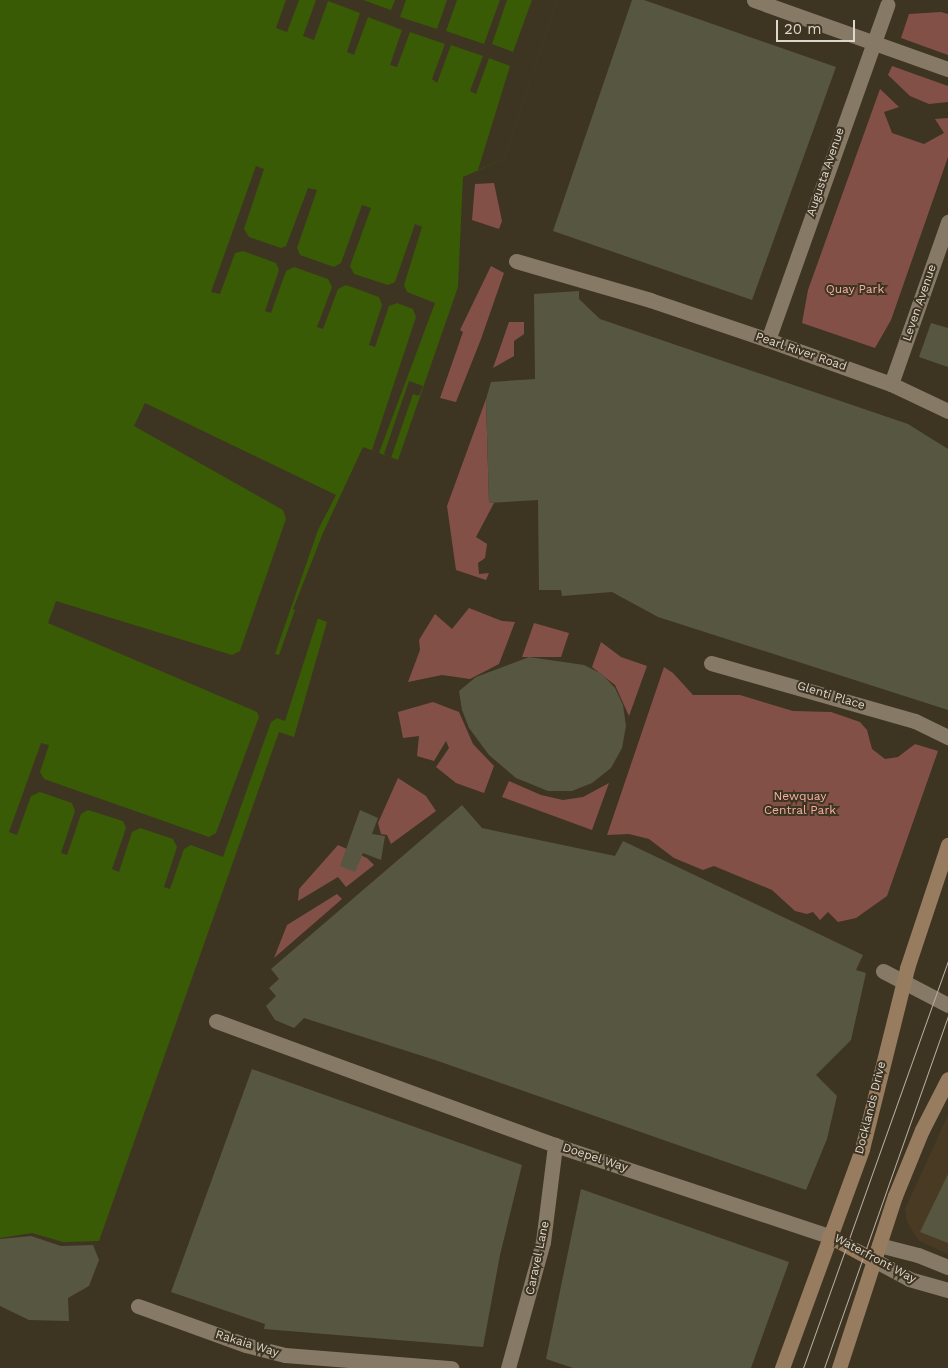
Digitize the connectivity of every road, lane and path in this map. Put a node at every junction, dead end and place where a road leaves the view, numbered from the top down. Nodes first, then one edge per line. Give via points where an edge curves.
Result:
1 (758, 1) edge
2 (887, 5) dead end
3 (872, 42) junction
4 (948, 69) edge
5 (948, 222) edge
6 (516, 261) dead end
7 (768, 340) junction
8 (891, 384) junction
9 (948, 411) edge
10 (711, 663) dead end
11 (948, 737) edge
12 (948, 845) edge
13 (883, 971) dead end
14 (903, 981) junction
15 (948, 1005) edge
16 (216, 1021) dead end
17 (948, 1079) edge
18 (555, 1145) junction
19 (829, 1236) junction
20 (877, 1253) junction
21 (948, 1267) edge
22 (948, 1290) edge
23 (138, 1306) dead end
24 (451, 1368) edge
25 (508, 1368) edge
26 (782, 1368) edge
27 (839, 1368) edge

1 - 3 street
2 - 3 street, Augusta Avenue
3 - 4 street
3 - 7 street, Augusta Avenue
5 - 8 street, Leven Avenue
6 - 7 street, Pearl River Road via 650,300
7 - 8 street, Pearl River Road
8 - 9 street, Pearl River Road
10 - 11 street, Glenti Place via 915,721
12 - 14 street, Docklands Drive
13 - 14 street
14 - 15 street
14 - 19 street, Docklands Drive via 862,1149
16 - 18 street, Doepel Way
17 - 20 street via 909,1159
18 - 19 street, Doepel Way
18 - 25 street, Caravel Lane via 543,1242
19 - 20 street, Waterfront Way
19 - 26 street, Docklands Drive
20 - 21 street, Waterfront Way via 918,1255
20 - 22 street, Waterfront Way via 909,1279
20 - 27 street
23 - 24 street, Rakaia Way via 246,1345 285,1355

